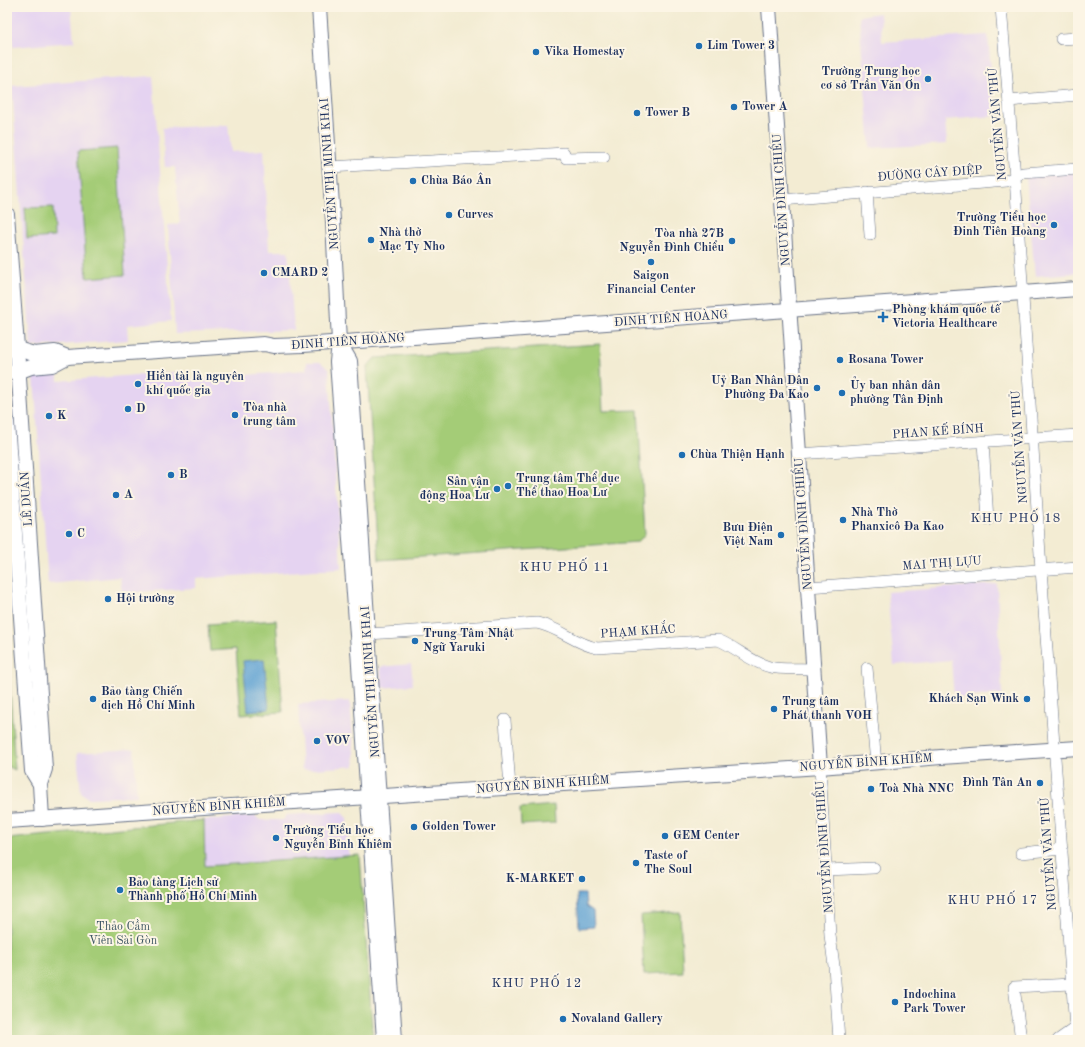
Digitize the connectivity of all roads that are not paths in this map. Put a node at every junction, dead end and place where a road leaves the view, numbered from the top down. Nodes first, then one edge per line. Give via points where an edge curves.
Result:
1 (319, 7) edge
2 (770, 7) edge
3 (1001, 7) edge
4 (1078, 38) edge
5 (1061, 39) dead end
6 (1078, 95) edge
7 (1009, 101) junction
8 (604, 157) dead end
9 (330, 167) junction
10 (1078, 169) edge
11 (1015, 177) junction
12 (867, 192) junction
13 (782, 200) junction
14 (7, 214) edge
15 (870, 235) dead end
16 (1078, 289) edge
17 (1022, 294) junction
18 (790, 310) junction
19 (339, 339) junction
20 (12, 350) edge
21 (67, 357) junction
22 (13, 372) edge
23 (7, 422) edge
24 (1078, 435) edge
25 (1033, 438) junction
26 (983, 442) junction
27 (799, 454) junction
28 (988, 520) dead end
29 (1078, 567) edge
30 (1041, 569) junction
31 (25, 584) junction
32 (808, 587) junction
33 (362, 635) junction
34 (867, 668) dead end
35 (813, 669) junction
36 (505, 720) dead end
37 (1078, 748) edge
38 (1055, 749) junction
39 (876, 763) junction
40 (820, 767) junction
41 (510, 787) junction
42 (372, 796) junction
43 (42, 818) junction
44 (7, 821) edge
45 (1062, 849) junction
46 (1021, 853) dead end
47 (874, 868) dead end
48 (826, 870) junction
49 (1071, 984) junction
50 (388, 1024) junction
51 (1077, 1027) edge
52 (384, 1040) edge
53 (395, 1040) edge
54 (839, 1040) edge
55 (1021, 1040) edge
56 (1058, 1040) edge

1 - 9 main road, NGUYỄN THỊ MINH KHAI
2 - 13 main road, NGUYỄN ĐÌNH CHIỂU
3 - 7 street, NGUYỄN VĂN THỦ
4 - 5 street
6 - 7 street
7 - 11 street, NGUYỄN VĂN THỦ
8 - 9 street via 566,158 564,153
9 - 19 main road, NGUYỄN THỊ MINH KHAI
10 - 11 street, ĐƯỜNG CÂY ĐIỆP via 1023,173
11 - 12 street, ĐƯỜNG CÂY ĐIỆP via 1006,181
11 - 17 street, NGUYỄN VĂN THỦ
12 - 13 street, ĐƯỜNG CÂY ĐIỆP
12 - 15 street
13 - 18 main road, NGUYỄN ĐÌNH CHIỂU
14 - 20 main road, LÊ DUẨN
16 - 17 main road, ĐINH TIÊN HOÀNG
17 - 18 main road, ĐINH TIÊN HOÀNG
17 - 25 street, NGUYỄN VĂN THỦ
18 - 19 main road, ĐINH TIÊN HOÀNG
18 - 27 main road, NGUYỄN ĐÌNH CHIỂU
19 - 21 main road, ĐINH TIÊN HOÀNG via 273,340 264,344
19 - 33 main road, NGUYỄN THỊ MINH KHAI via 350,361 352,488
20 - 21 main road, ĐINH TIÊN HOÀNG via 34,354 55,352
20 - 22 main road, LÊ DUẨN
21 - 22 main road, ĐINH TIÊN HOÀNG via 52,365
22 - 31 main road, LÊ DUẨN
23 - 31 main road, LÊ DUẨN
24 - 25 street, PHAN KẾ BÍNH
25 - 26 street, PHAN KẾ BÍNH
25 - 30 street, NGUYỄN VĂN THỦ
26 - 27 street, PHAN KẾ BÍNH
26 - 28 street
27 - 32 main road, NGUYỄN ĐÌNH CHIỂU
29 - 30 street, MAI THỊ LỰU
30 - 32 street, MAI THỊ LỰU
30 - 38 street, NGUYỄN VĂN THỦ
31 - 43 main road, LÊ DUẨN via 32,771 40,784
32 - 35 main road, NGUYỄN ĐÌNH CHIỂU
33 - 35 street, PHẠM KHẮC via 537,623 551,627 582,644 597,648 718,640 770,667
33 - 42 main road, NGUYỄN THỊ MINH KHAI
34 - 39 street
35 - 40 main road, NGUYỄN ĐÌNH CHIỂU
36 - 41 street
37 - 38 main road, NGUYỄN BỈNH KHIÊM
38 - 39 main road, NGUYỄN BỈNH KHIÊM
38 - 45 street, NGUYỄN VĂN THỦ
39 - 40 main road, NGUYỄN BỈNH KHIÊM
40 - 41 main road, NGUYỄN BỈNH KHIÊM
40 - 48 street, NGUYỄN ĐÌNH CHIỂU
41 - 42 main road, NGUYỄN BỈNH KHIÊM
42 - 43 main road, NGUYỄN BỈNH KHIÊM
42 - 50 main road, NGUYỄN THỊ MINH KHAI
43 - 44 main road, NGUYỄN BỈNH KHIÊM
45 - 46 street
45 - 49 street, NGUYỄN VĂN THỦ
47 - 48 street
48 - 54 street, NGUYỄN ĐÌNH CHIỂU
49 - 51 street, NGUYỄN VĂN THỦ
49 - 55 street via 1014,987
50 - 52 main road, NGUYỄN THỊ MINH KHAI
50 - 53 main road, NGUYỄN THỊ MINH KHAI
51 - 56 street

